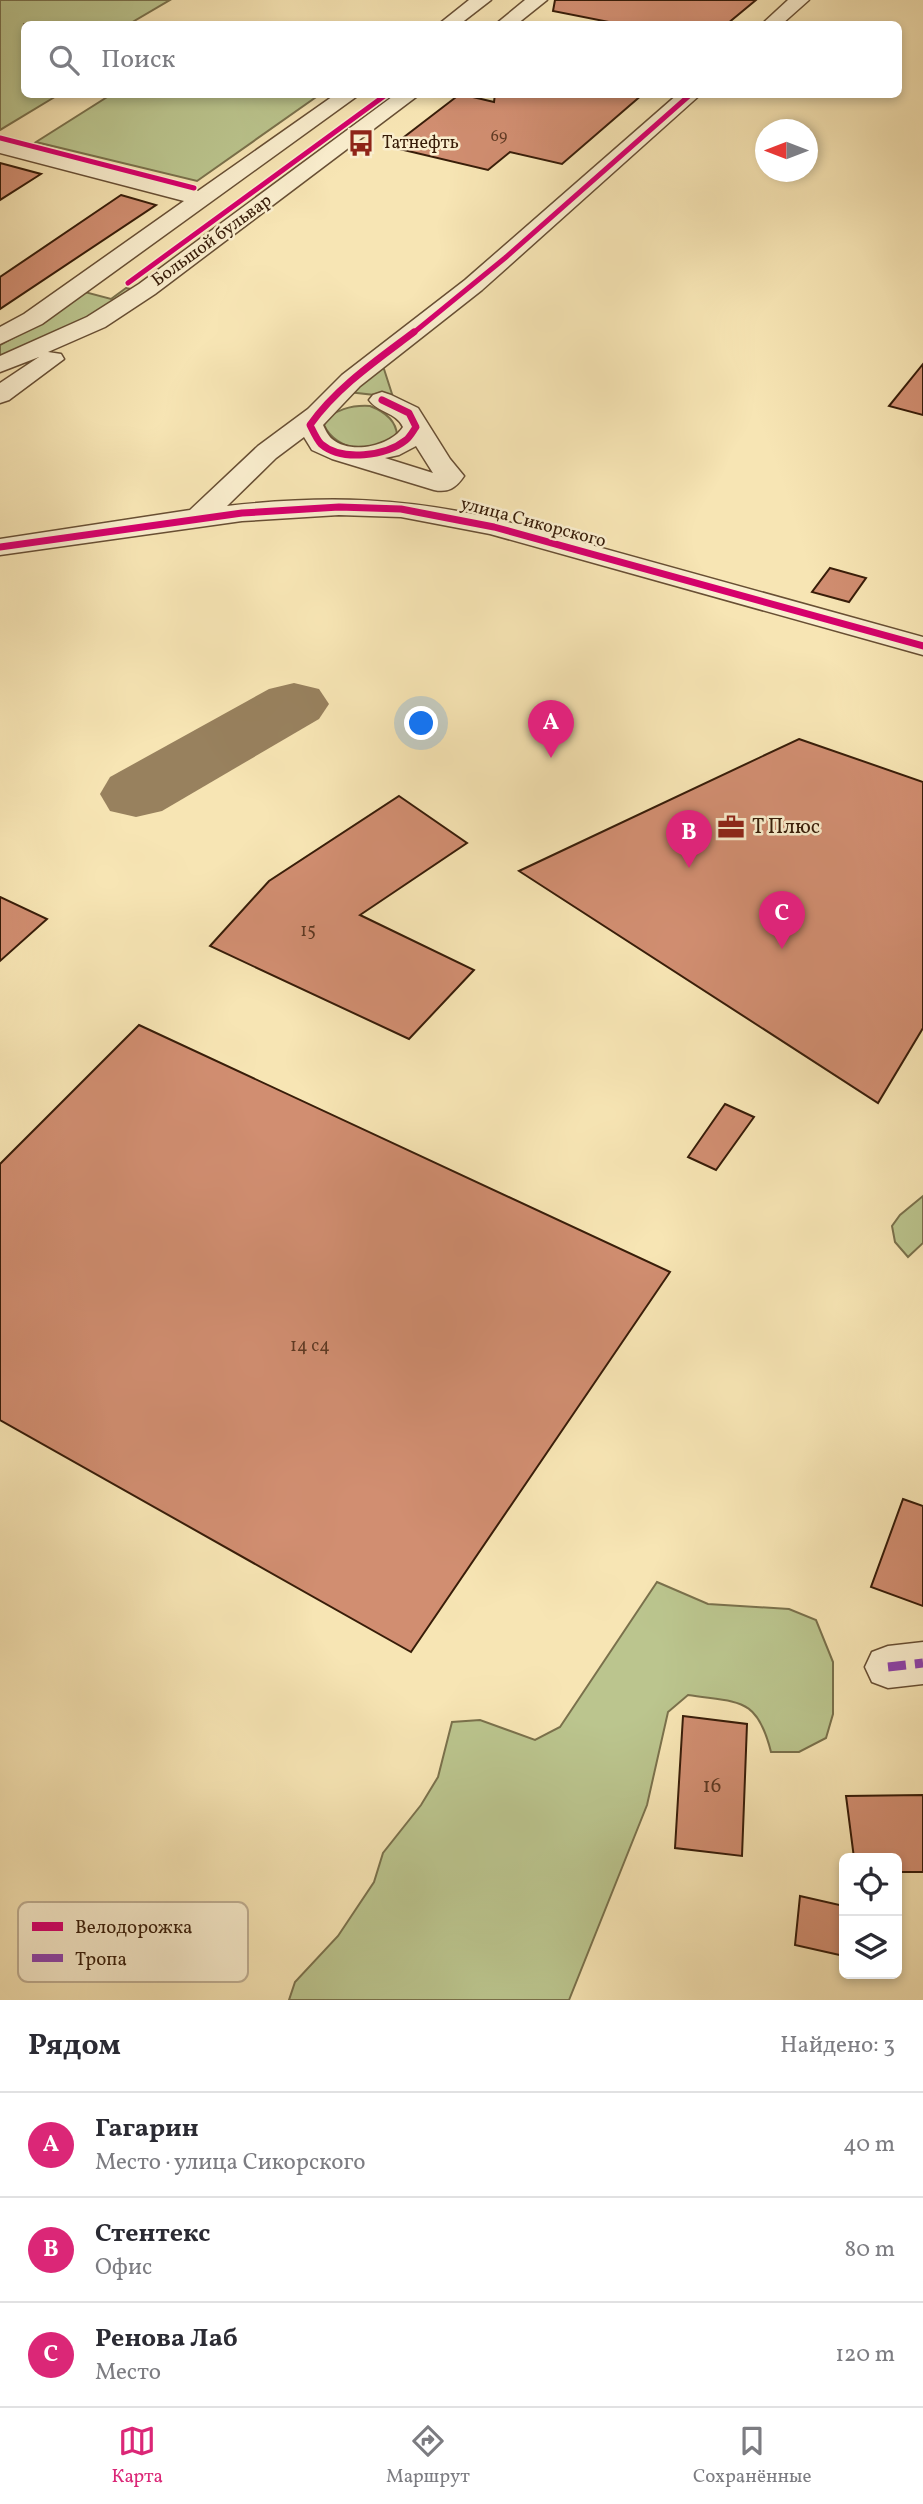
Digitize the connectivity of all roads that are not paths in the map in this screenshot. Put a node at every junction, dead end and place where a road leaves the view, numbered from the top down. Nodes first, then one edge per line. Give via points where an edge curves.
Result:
1 (481, 0) edge
2 (537, 0) edge
3 (799, 0) edge
4 (452, 21) edge
5 (509, 21) edge
6 (774, 21) edge
7 (344, 98) edge
8 (405, 98) edge
9 (686, 98) edge
10 (1, 147) edge
11 (202, 198) junction
12 (96, 322) junction
13 (0, 337) edge
14 (0, 365) edge
15 (0, 395) edge
16 (382, 400) dead end
17 (316, 415) junction
18 (416, 424) junction
19 (342, 452) junction
20 (250, 471) junction
21 (198, 518) junction
22 (0, 547) edge
23 (923, 646) edge

1 - 4 street
2 - 5 street
3 - 6 street
7 - 11 street, Большой бульвар
8 - 12 street, Большой бульвар
9 - 17 street
10 - 11 street
11 - 13 street, Большой бульвар
12 - 14 street, Большой бульвар
12 - 15 street via 64,351
16 - 18 street via 413,415
17 - 19 street via 310,425 312,435 321,445
17 - 20 street
18 - 19 street via 414,435 387,451
18 - 19 street via 451,476 443,484 368,464
19 - 20 street via 290,451
20 - 21 street
21 - 22 street, улица Сикорского
21 - 23 street, улица Сикорского via 324,507 439,515

